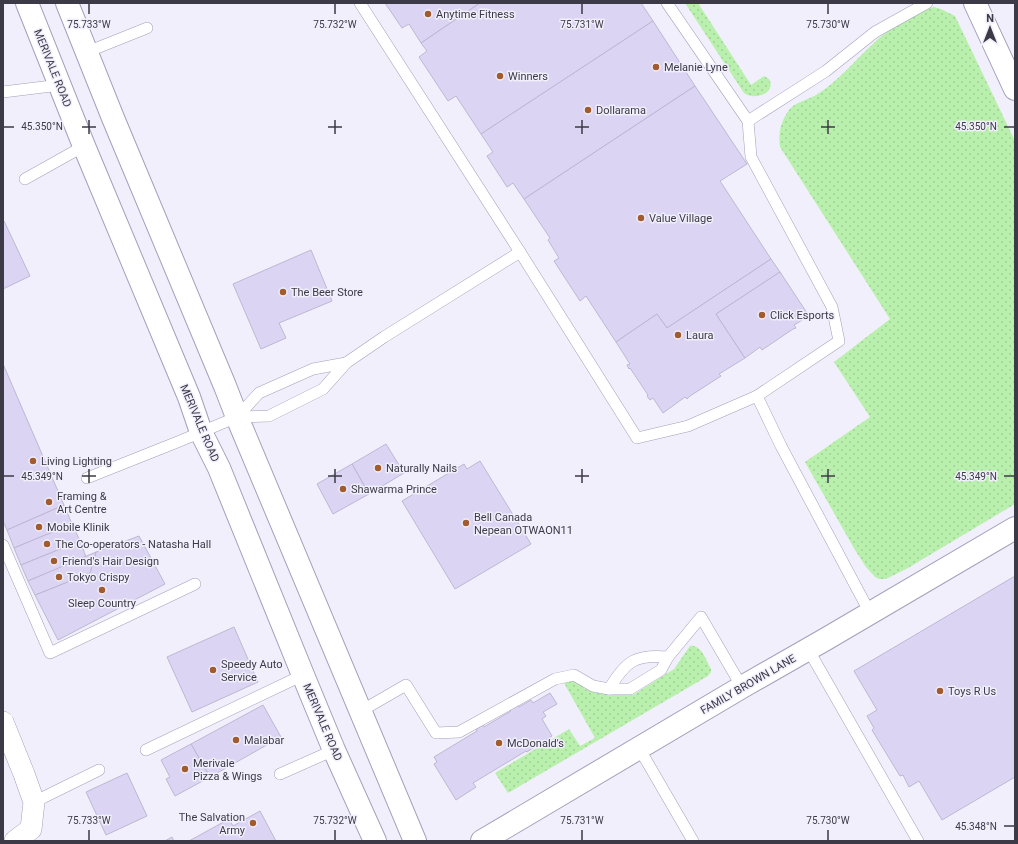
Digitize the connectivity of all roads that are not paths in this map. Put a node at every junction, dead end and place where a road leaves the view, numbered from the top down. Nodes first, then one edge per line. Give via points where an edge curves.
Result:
1 (27, 3) edge
2 (67, 3) edge
3 (360, 3) edge
4 (667, 3) edge
5 (927, 3) edge
6 (975, 3) edge
7 (147, 28) dead end
8 (88, 52) junction
9 (60, 85) junction
10 (1015, 89) edge
11 (3, 92) edge
12 (748, 120) junction
13 (84, 146) junction
14 (25, 179) dead end
15 (520, 252) junction
16 (346, 363) junction
17 (757, 396) junction
18 (237, 417) junction
19 (201, 432) junction
20 (86, 478) dead end
21 (1015, 528) edge
22 (3, 545) edge
23 (195, 584) dead end
24 (870, 613) junction
25 (808, 649) junction
26 (668, 656) junction
27 (303, 675) junction
28 (742, 687) junction
29 (609, 689) junction
30 (361, 711) junction
31 (3, 722) edge
32 (640, 748) junction
33 (146, 750) dead end
34 (334, 750) junction
35 (99, 770) dead end
36 (280, 774) dead end
37 (34, 802) junction
38 (23, 835) edge
39 (375, 841) edge
40 (415, 841) edge
41 (482, 841) edge
42 (693, 841) edge
43 (918, 841) edge

1 - 9 main road, MERIVALE ROAD
2 - 8 main road
3 - 15 lane
4 - 12 lane
5 - 12 lane via 875,32 826,70
6 - 10 main road
7 - 8 lane
8 - 18 main road
9 - 11 lane
9 - 13 main road, MERIVALE ROAD
12 - 17 lane via 751,157 832,307 839,341
13 - 14 lane
13 - 19 main road, MERIVALE ROAD via 189,397
15 - 16 lane
15 - 17 lane via 636,438 688,426
16 - 18 lane via 313,369 259,392
16 - 18 lane via 323,389 269,416
17 - 24 lane
18 - 19 lane
18 - 30 main road
19 - 20 lane
19 - 27 main road, MERIVALE ROAD via 219,468
21 - 24 main road, FAMILY BROWN LANE
22 - 23 lane via 50,653
24 - 25 main road, FAMILY BROWN LANE
25 - 28 main road, FAMILY BROWN LANE
25 - 43 lane
26 - 28 lane via 701,617
26 - 29 lane via 661,670 630,689
26 - 29 lane via 650,655 633,660 617,676
27 - 33 lane
27 - 34 main road, MERIVALE ROAD
28 - 32 main road, FAMILY BROWN LANE
29 - 30 lane via 593,686 574,675 555,679 459,732 436,733 406,685
30 - 40 main road
31 - 37 street
32 - 41 main road, FAMILY BROWN LANE
32 - 42 lane
34 - 36 lane
34 - 39 main road, MERIVALE ROAD
35 - 37 lane
37 - 38 street

